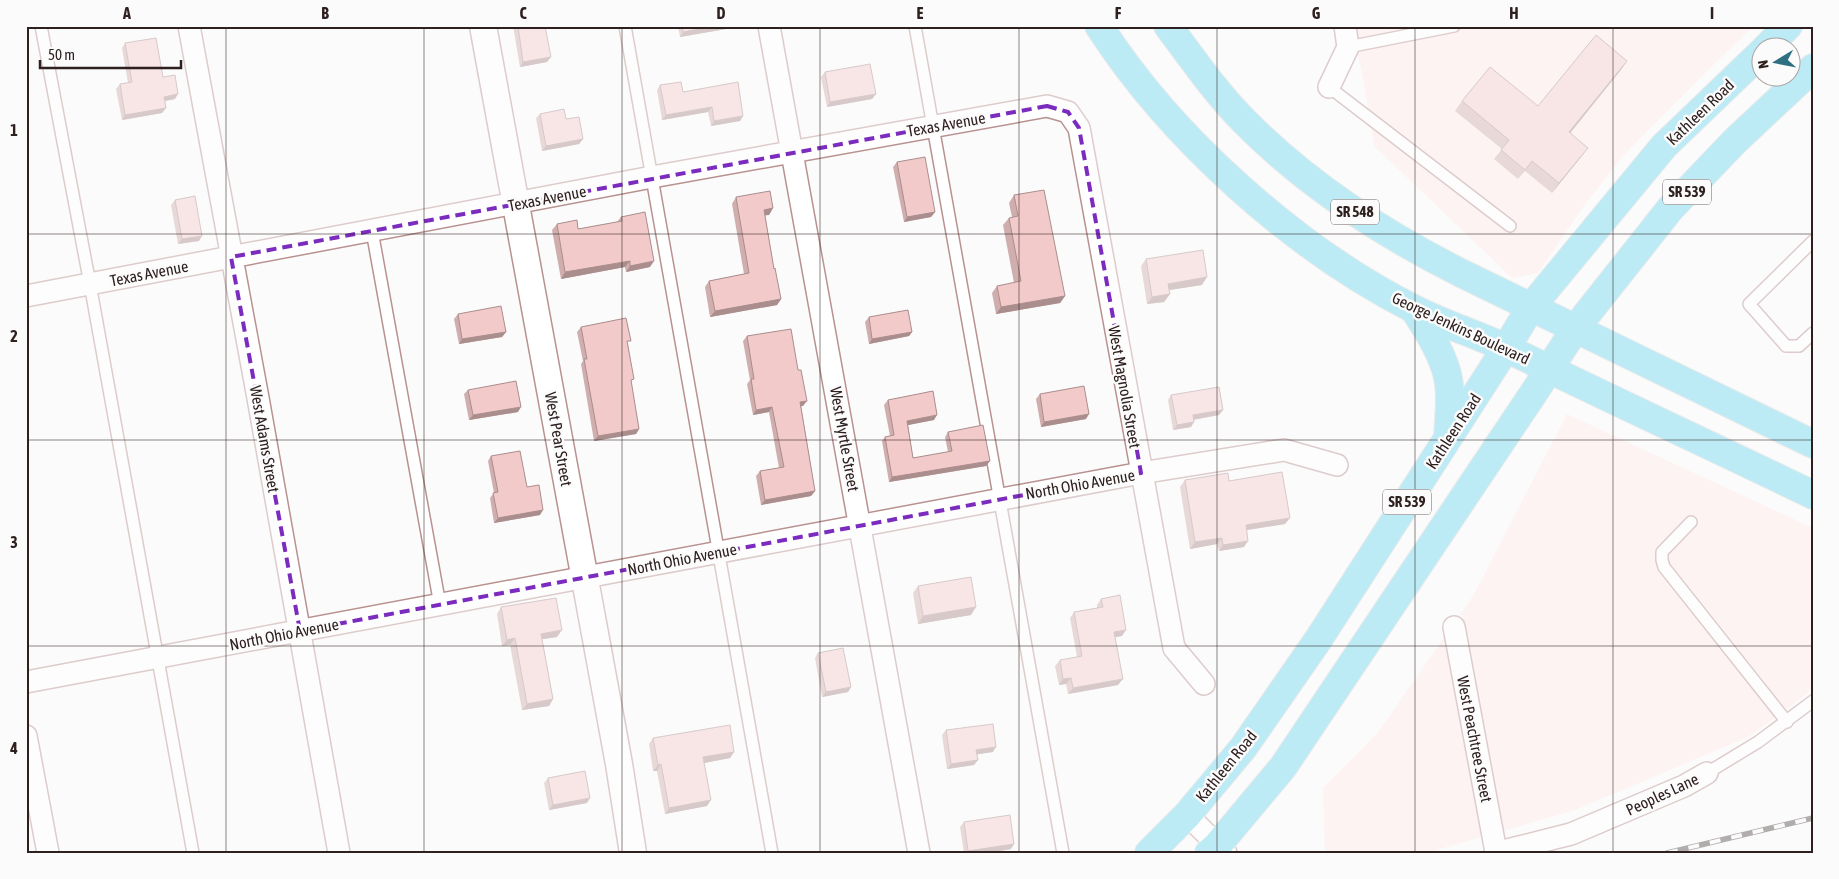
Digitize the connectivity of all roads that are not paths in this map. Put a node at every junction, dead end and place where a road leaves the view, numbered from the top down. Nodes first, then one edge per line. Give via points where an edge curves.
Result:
1 (41, 26) edge
2 (189, 26) edge
3 (484, 26) edge
4 (625, 26) edge
5 (769, 26) edge
6 (915, 26) edge
7 (1099, 26) edge
8 (1168, 26) edge
9 (1454, 26) edge
10 (1788, 26) edge
11 (1346, 36) edge
12 (1776, 38) edge
13 (1752, 62) edge
14 (1813, 68) edge
15 (1328, 87) joint
16 (1068, 112) joint
17 (933, 126) junction
18 (792, 152) junction
19 (652, 177) junction
20 (516, 204) junction
21 (1510, 226) dead end
22 (372, 231) junction
23 (1813, 241) edge
24 (231, 257) junction
25 (90, 284) junction
26 (26, 296) edge
27 (1531, 307) junction
28 (1414, 309) junction
29 (1575, 329) junction
30 (1813, 334) edge
31 (1506, 348) junction
32 (1550, 370) junction
33 (1447, 439) junction
34 (1813, 444) edge
35 (1337, 465) dead end
36 (1141, 473) junction
37 (1813, 495) edge
38 (1000, 499) junction
39 (1692, 522) dead end
40 (860, 524) junction
41 (719, 552) junction
42 (584, 578) junction
43 (440, 605) junction
44 (1454, 626) dead end
45 (300, 631) junction
46 (158, 658) junction
47 (26, 682) edge
48 (1204, 684) dead end
49 (1813, 701) edge
50 (1787, 722) junction
51 (26, 736) edge
52 (1707, 773) joint
53 (1187, 815) junction
54 (1217, 850) edge
55 (48, 853) edge
56 (193, 853) edge
57 (339, 853) edge
58 (633, 853) edge
59 (772, 853) edge
60 (919, 853) edge
61 (1063, 853) edge
62 (1149, 853) edge
63 (1496, 853) edge

1 - 25 lane
2 - 24 street, West Adams Street
3 - 20 street, West Pear Street
4 - 19 lane
5 - 18 street, West Myrtle Street
6 - 17 lane
7 - 28 main road, George Jenkins Boulevard via 1150,95 1203,153 1259,204 1358,277
8 - 27 main road, SR 548 via 1243,120 1293,167 1413,249
9 - 11 lane
10 - 12 main road
11 - 15 street
13 - 27 main road, Kathleen Road / SR 539 via 1664,146
14 - 29 main road, SR 539 via 1735,141 1670,209
15 - 21 lane
16 - 17 street, Texas Avenue via 1047,106
16 - 36 street, West Magnolia Street via 1079,128
17 - 18 street, Texas Avenue
17 - 38 lane
18 - 19 street, Texas Avenue
18 - 40 street, West Myrtle Street
19 - 20 street, Texas Avenue
19 - 41 lane
20 - 22 street, Texas Avenue
20 - 42 street, West Pear Street
22 - 24 street, Texas Avenue
22 - 43 lane
23 - 30 lane via 1749,304 1786,346 1799,346
24 - 25 street, Texas Avenue
24 - 45 street, West Adams Street
25 - 26 street, Texas Avenue
25 - 46 lane
27 - 29 main road, SR 548
27 - 31 main road, Kathleen Road / SR 539
28 - 31 main road, George Jenkins Boulevard
28 - 33 main road via 1446,368 1450,402
29 - 32 main road, SR 539
29 - 34 main road, SR 548
31 - 32 main road, George Jenkins Boulevard
31 - 33 main road, Kathleen Road / SR 539
32 - 37 main road, George Jenkins Boulevard
32 - 54 main road, SR 539 via 1283,766
33 - 53 main road, Kathleen Road / SR 539 via 1244,748
35 - 36 street, North Ohio Avenue via 1284,450
36 - 38 street, North Ohio Avenue
36 - 48 street, West Magnolia Street via 1174,648
38 - 40 street, North Ohio Avenue
38 - 61 lane
39 - 50 lane via 1662,552 1664,567
40 - 41 street, North Ohio Avenue
40 - 60 street, West Myrtle Street
41 - 42 street, North Ohio Avenue
41 - 59 lane
42 - 43 street, North Ohio Avenue
42 - 58 street, West Pear Street
43 - 45 street, North Ohio Avenue
44 - 63 street, West Peachtree Street
45 - 46 street, North Ohio Avenue
45 - 57 street, West Adams Street
46 - 47 street, North Ohio Avenue
46 - 56 lane
49 - 50 lane, Peoples Lane
50 - 52 lane, Peoples Lane
51 - 55 street
52 - 63 street, Peoples Lane via 1571,834
53 - 54 street
53 - 62 main road, Kathleen Road / SR 539

